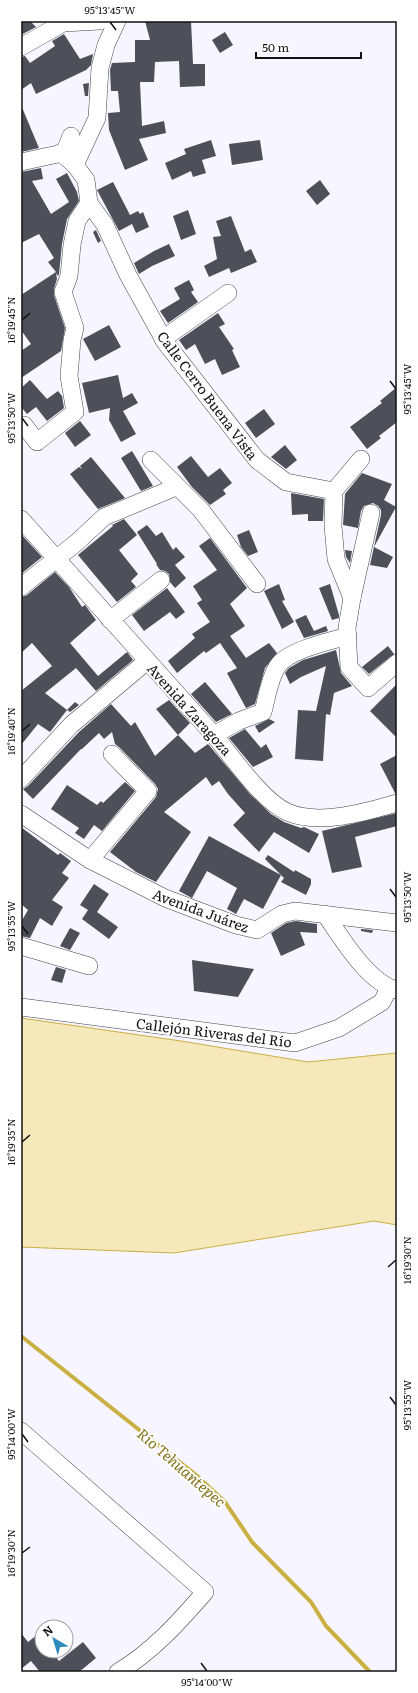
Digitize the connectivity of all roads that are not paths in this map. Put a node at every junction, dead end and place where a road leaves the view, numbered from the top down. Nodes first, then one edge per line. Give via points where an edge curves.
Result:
1 (100, 21) edge
2 (117, 21) edge
3 (21, 47) edge
4 (70, 136) dead end
5 (61, 153) junction
6 (21, 162) edge
7 (75, 165) junction
8 (89, 203) junction
9 (228, 293) dead end
10 (163, 339) junction
11 (21, 425) edge
12 (151, 460) dead end
13 (361, 460) dead end
14 (176, 487) junction
15 (334, 491) junction
16 (371, 513) dead end
17 (21, 519) edge
18 (57, 558) junction
19 (161, 580) dead end
20 (257, 584) dead end
21 (21, 587) edge
22 (352, 598) junction
23 (110, 620) junction
24 (348, 636) junction
25 (147, 661) junction
26 (397, 664) edge
27 (214, 735) junction
28 (112, 754) dead end
29 (21, 779) edge
30 (397, 803) edge
31 (21, 814) edge
32 (90, 860) junction
33 (325, 914) junction
34 (397, 923) edge
35 (21, 946) edge
36 (89, 966) dead end
37 (393, 989) edge
38 (21, 1007) edge
39 (21, 1431) edge
40 (118, 1672) edge

1 - 3 street via 63,23
2 - 7 street via 106,45 100,68 97,118
4 - 5 street via 65,151
5 - 6 street
5 - 7 street, Calle Cerro Buena Vista
7 - 8 street, Calle Cerro Buena Vista via 86,180
8 - 10 street, Calle Cerro Buena Vista via 105,225 128,275
8 - 11 street via 77,221 69,276 63,292 75,328 69,376 75,412 37,442 24,425
9 - 10 street
10 - 15 street, Calle Cerro Buena Vista via 257,460 286,482
12 - 14 street
13 - 15 street
14 - 18 street via 104,517
14 - 20 street via 201,510
15 - 22 street via 333,526 336,559
16 - 22 street
17 - 18 street, Avenida Zaragoza
18 - 21 street
18 - 23 street, Avenida Zaragoza
19 - 23 street
22 - 24 street
23 - 25 street, Avenida Zaragoza
24 - 26 street via 350,667 368,688
24 - 27 street via 311,646 286,658 278,666 272,679 263,712 239,721
25 - 27 street, Avenida Zaragoza
25 - 29 street via 71,726
27 - 30 street, Avenida Zaragoza via 256,786 288,812 308,817 337,816
28 - 32 street via 148,791
31 - 32 street, Avenida Juárez
32 - 33 street, Avenida Juárez via 165,898 236,925 257,930 282,914 295,911
33 - 34 street, Avenida Juárez
33 - 37 street via 362,966
35 - 36 street
37 - 38 street, Callejón Riveras del Río via 382,1002 339,1028 295,1043
39 - 40 street via 205,1592 171,1631

